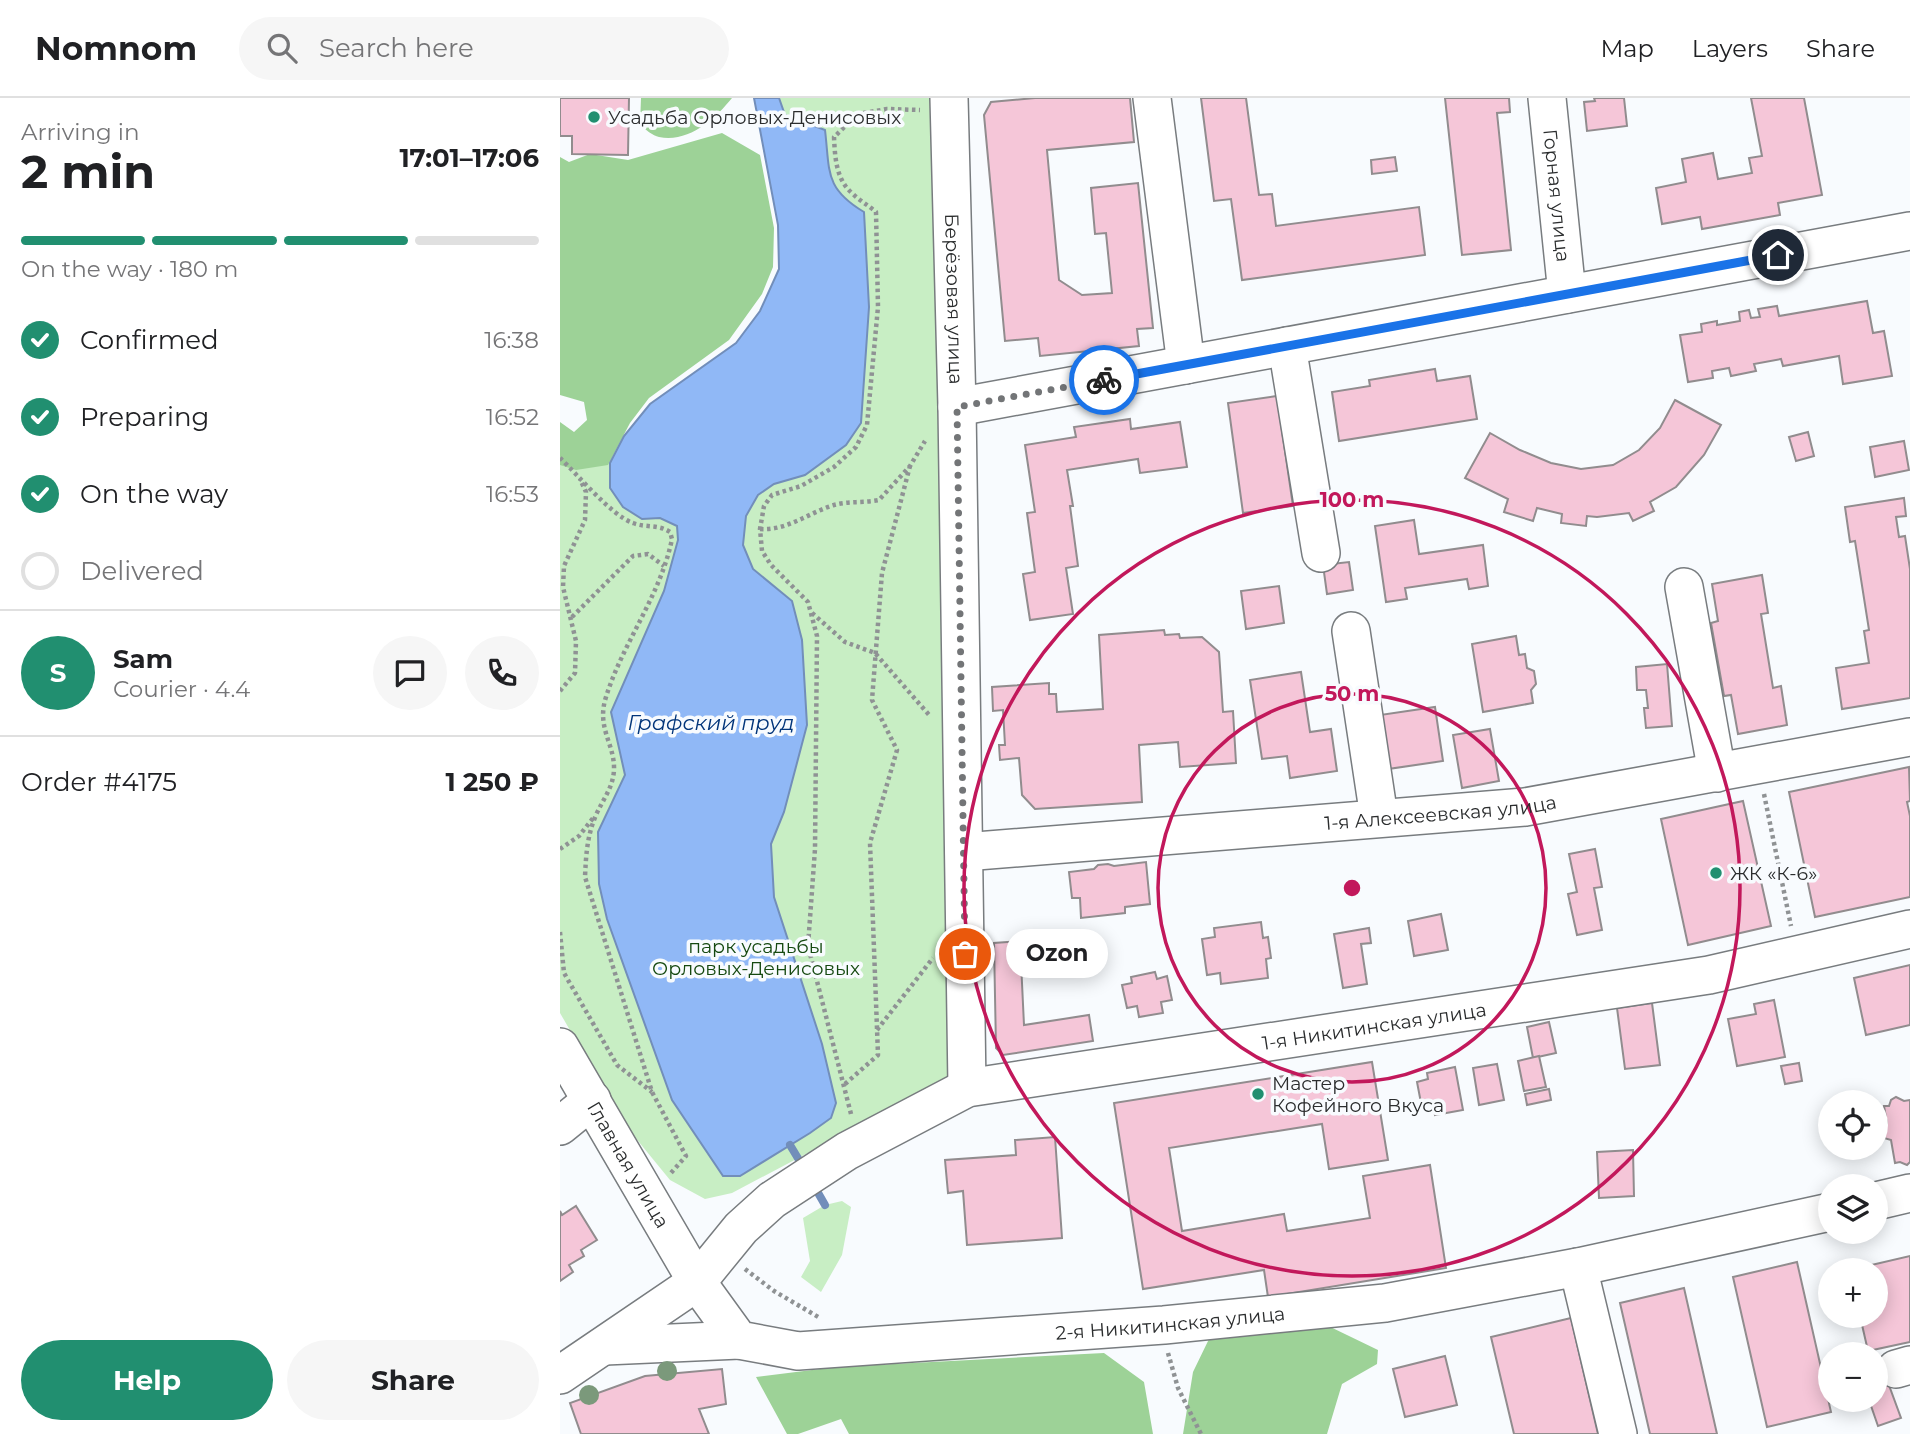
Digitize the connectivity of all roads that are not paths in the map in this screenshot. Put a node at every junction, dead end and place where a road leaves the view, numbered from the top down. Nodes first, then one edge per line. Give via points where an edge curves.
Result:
1 (1152, 98) edge
2 (1547, 98) edge
3 (949, 104) edge
4 (1910, 231) edge
5 (1567, 294) junction
6 (1287, 346) junction
7 (1186, 365) junction
8 (957, 407) junction
9 (1321, 553) dead end
10 (1684, 587) dead end
11 (1351, 631) dead end
12 (1910, 737) edge
13 (1717, 773) junction
14 (1379, 817) junction
15 (964, 852) junction
16 (1910, 929) edge
17 (560, 1047) edge
18 (967, 1088) junction
19 (592, 1100) junction
20 (560, 1126) edge
21 (1910, 1193) edge
22 (1888, 1198) edge
23 (1818, 1215) edge
24 (1578, 1267) junction
25 (697, 1282) junction
26 (739, 1339) junction
27 (604, 1346) junction
28 (560, 1375) edge
29 (1618, 1434) edge

1 - 7 street
2 - 5 street, Горная улица
3 - 8 street, Берёзовая улица
4 - 5 street
5 - 6 street
6 - 7 street
6 - 9 street
7 - 8 street
8 - 15 street, Берёзовая улица
10 - 13 street
11 - 14 street
12 - 13 street, 1-я Алексеевская улица
13 - 14 street, 1-я Алексеевская улица via 1525,807
14 - 15 street, 1-я Алексеевская улица
15 - 18 street, Берёзовая улица
16 - 18 street, 1-я Никитинская улица via 1709,975
17 - 19 street, Главная улица
18 - 25 street, 1-я Никитинская улица via 849,1134 741,1228
19 - 20 street
19 - 25 street, Главная улица
21 - 22 street
23 - 24 street, 2-я Никитинская улица
24 - 26 street, 2-я Никитинская улица via 1385,1303 1164,1325 798,1352
24 - 29 street
25 - 26 street
25 - 27 street
26 - 27 street, 2-я Никитинская улица
27 - 28 street

